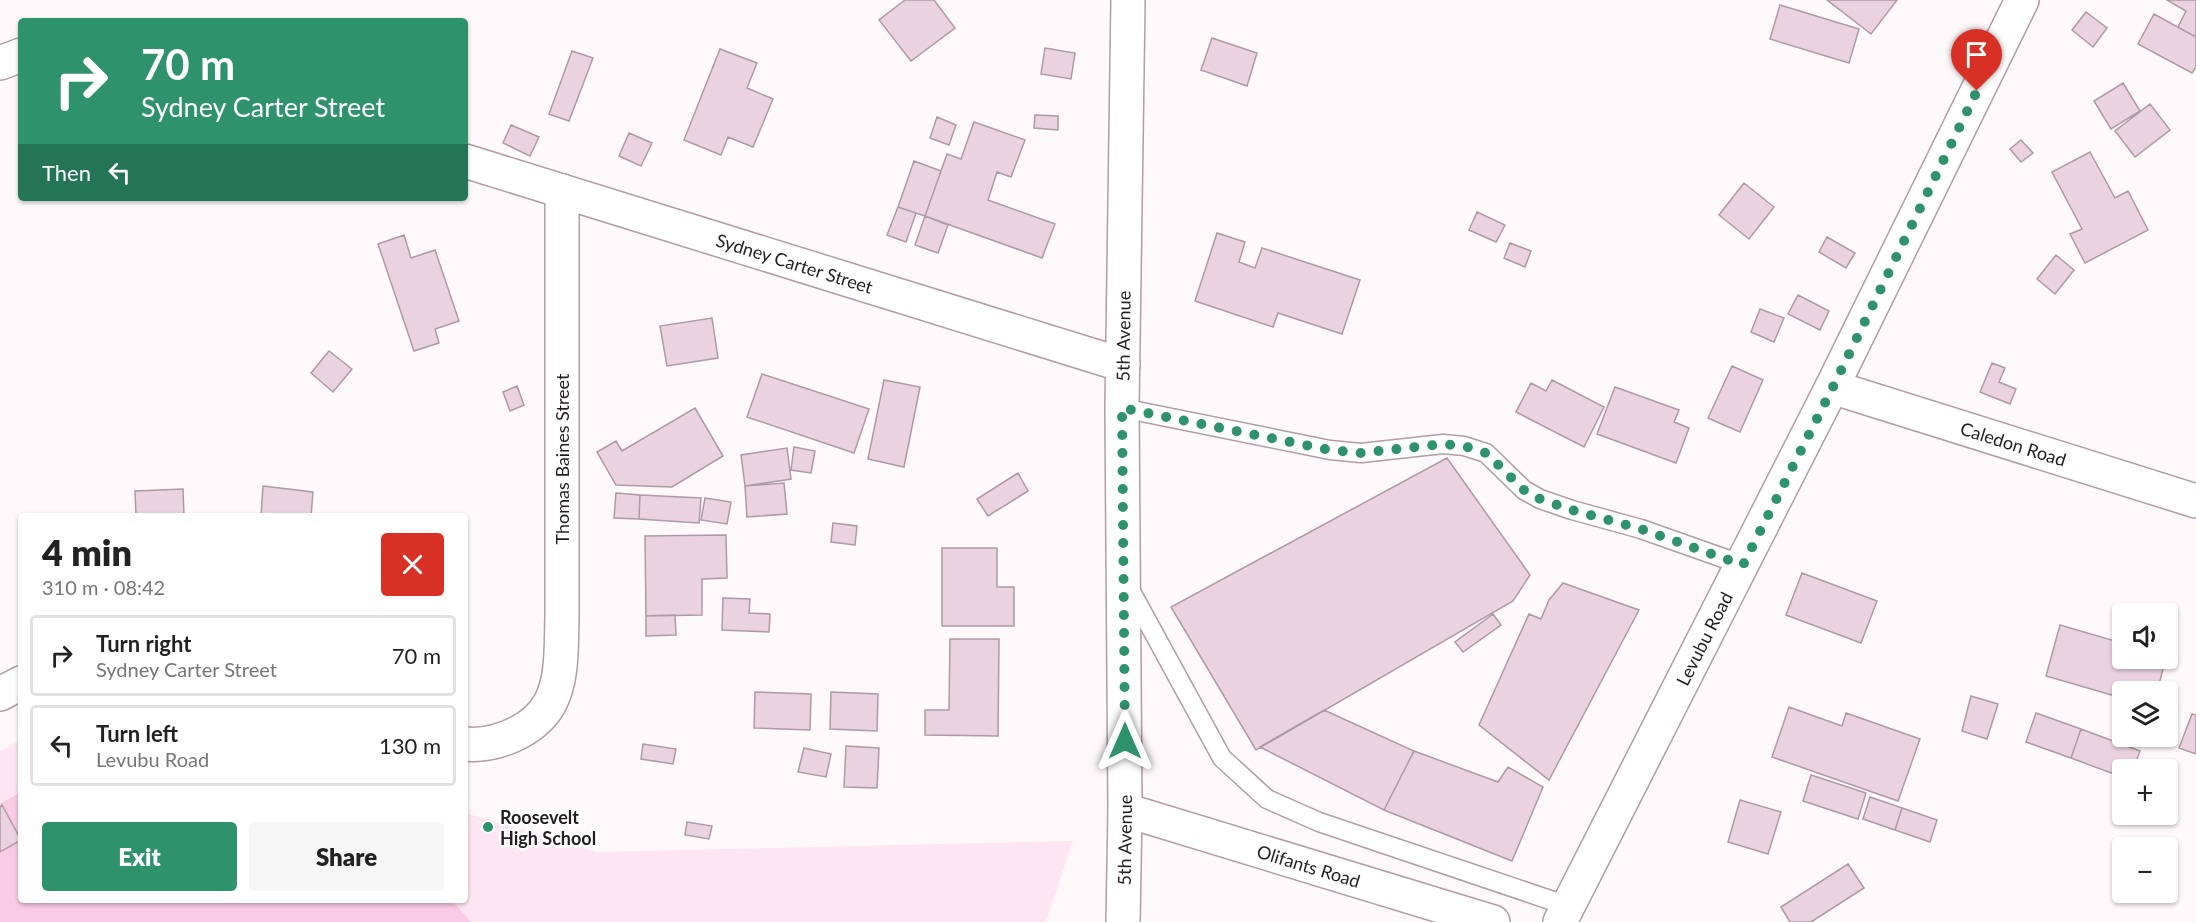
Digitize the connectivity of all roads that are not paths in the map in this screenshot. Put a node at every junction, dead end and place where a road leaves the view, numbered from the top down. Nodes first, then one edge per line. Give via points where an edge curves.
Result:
1 (1128, 0) edge
2 (2022, 0) edge
3 (18, 56) edge
4 (0, 63) edge
5 (468, 162) edge
6 (562, 191) junction
7 (1123, 365) junction
8 (1833, 387) junction
9 (1122, 408) junction
10 (2196, 501) edge
11 (1743, 565) junction
12 (1124, 578) junction
13 (18, 684) edge
14 (0, 694) edge
15 (468, 744) edge
16 (1125, 810) junction
17 (1564, 914) edge
18 (1123, 922) edge
19 (1493, 922) edge

1 - 7 street, 5th Avenue
2 - 8 street, Levubu Road
3 - 4 street
5 - 6 street, Sydney Carter Street
6 - 7 street, Sydney Carter Street
6 - 15 street, Thomas Baines Street via 560,657 556,683 550,703 519,732 497,741
7 - 9 street, 5th Avenue
8 - 10 street, Caledon Road
8 - 11 street, Levubu Road
9 - 11 lane via 1330,450 1361,453 1443,444 1464,446 1486,453 1524,490 1540,499
9 - 12 street, 5th Avenue
11 - 17 street, Levubu Road
12 - 16 street, 5th Avenue
12 - 17 lane via 1222,758 1267,799
13 - 14 street
16 - 18 street, 5th Avenue
16 - 19 street, Olifants Road

